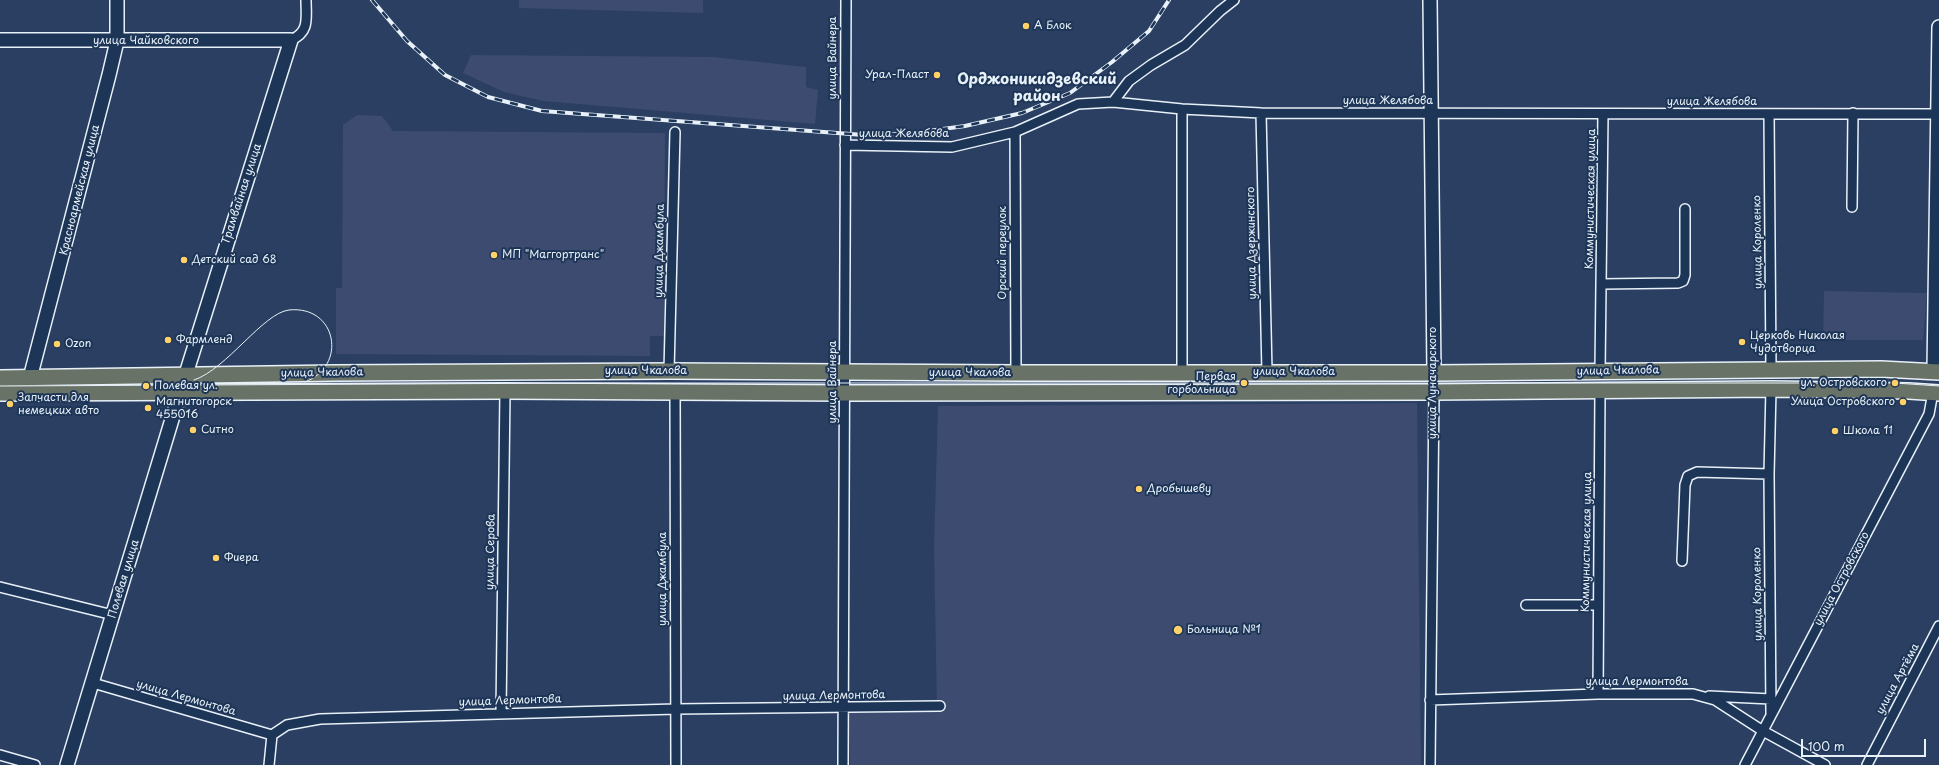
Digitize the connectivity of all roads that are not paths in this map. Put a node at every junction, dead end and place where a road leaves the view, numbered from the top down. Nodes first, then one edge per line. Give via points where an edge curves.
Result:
1 (117, 0) edge
2 (306, 0) edge
3 (846, 0) edge
4 (1234, 0) edge
5 (1430, 0) edge
6 (1939, 27) edge
7 (0, 40) edge
8 (291, 40) junction
9 (117, 41) junction
10 (1113, 102) junction
11 (1182, 109) junction
12 (1261, 113) junction
13 (1853, 113) junction
14 (1431, 114) junction
15 (1604, 114) junction
16 (1769, 114) junction
17 (1939, 114) edge
18 (675, 132) dead end
19 (1015, 132) junction
20 (845, 145) junction
21 (1852, 207) dead end
22 (1685, 209) dead end
23 (1937, 277) edge
24 (1602, 284) junction
25 (1771, 370) junction
26 (669, 371) junction
27 (1600, 371) junction
28 (1936, 371) edge
29 (846, 372) junction
30 (1182, 372) junction
31 (1267, 372) junction
32 (1434, 373) junction
33 (1016, 374) junction
34 (185, 375) junction
35 (0, 378) edge
36 (30, 378) junction
37 (1771, 389) junction
38 (505, 391) junction
39 (1600, 391) junction
40 (675, 392) junction
41 (1434, 392) junction
42 (1936, 392) edge
43 (0, 393) edge
44 (180, 393) junction
45 (845, 393) junction
46 (1769, 474) junction
47 (1682, 561) dead end
48 (0, 587) edge
49 (1526, 605) dead end
50 (1598, 605) junction
51 (113, 615) junction
52 (1939, 626) edge
53 (93, 683) junction
54 (1598, 694) junction
55 (1703, 696) junction
56 (1771, 699) junction
57 (1430, 700) junction
58 (940, 706) dead end
59 (845, 708) junction
60 (676, 709) junction
61 (501, 713) junction
62 (1771, 714) junction
63 (1763, 730) junction
64 (272, 735) junction
65 (0, 755) edge
66 (35, 765) edge
67 (67, 765) edge
68 (269, 765) edge
69 (676, 765) edge
70 (844, 765) edge
71 (1430, 765) edge
72 (1745, 765) edge
73 (1825, 765) edge
74 (1866, 765) edge

1 - 9 street, Красноармейская улица
2 - 8 street via 305,29 300,36
3 - 20 street, улица Вайнера
4 - 10 street via 1184,45 1129,81
5 - 14 street, улица Луначарского
6 - 17 street
7 - 9 street, улица Чайковского
8 - 9 street, улица Чайковского
8 - 34 street, Трамвайная улица
9 - 36 street, Красноармейская улица
10 - 11 street, улица Желябова
10 - 19 street, улица Желябова via 1078,104
11 - 12 street, улица Желябова
11 - 30 street
12 - 14 street, улица Желябова
12 - 31 street, улица Дзержинского
13 - 16 street, улица Желябова
13 - 17 street, улица Желябова
13 - 21 street
14 - 15 street, улица Желябова
14 - 32 street, улица Луначарского
15 - 16 street, улица Желябова
15 - 24 street, Коммунистическая улица
16 - 25 street, улица Короленко
17 - 23 street
18 - 26 street, улица Джамбула
19 - 20 street, улица Желябова via 952,147
19 - 33 street, Орский переулок
20 - 29 street, улица Вайнера
22 - 24 street, Коммунистическая улица via 1683,281
23 - 28 street
24 - 27 street, Коммунистическая улица
25 - 27 main road, улица Чкалова
25 - 28 main road, улица Чкалова
26 - 29 main road, улица Чкалова
26 - 34 main road, улица Чкалова
27 - 32 main road, улица Чкалова
28 - 42 main road
29 - 33 main road, улица Чкалова
29 - 45 street, улица Вайнера
30 - 31 main road, улица Чкалова
30 - 33 main road, улица Чкалова
31 - 32 main road, улица Чкалова
32 - 41 main road, улица Луначарского
34 - 36 main road, улица Чкалова
34 - 44 street, Трамвайная улица
35 - 36 main road, улица Чкалова
37 - 39 main road, улица Чкалова
37 - 42 main road, улица Чкалова
37 - 46 street, улица Короленко
38 - 40 main road, улица Чкалова
38 - 44 main road, улица Чкалова
38 - 61 street, улица Серова
39 - 41 main road, улица Чкалова
39 - 50 street, Коммунистическая улица
40 - 45 main road, улица Чкалова
40 - 60 street, улица Джамбула
41 - 45 main road, улица Чкалова
41 - 57 street, улица Луначарского
42 - 62 street, улица Островского via 1929,414
43 - 44 main road, улица Чкалова
44 - 51 street, Полевая улица
45 - 59 street, улица Вайнера
46 - 47 street via 1697,472 1688,476 1685,485
46 - 56 street, улица Короленко
48 - 51 street
49 - 50 street
50 - 54 street, Коммунистическая улица
51 - 53 street, Полевая улица
52 - 74 street, улица Артёма
53 - 64 street, улица Лермонтова
53 - 67 street, Полевая улица
54 - 55 street, улица Лермонтова
54 - 57 street, улица Лермонтова
55 - 56 street
55 - 63 street, улица Лермонтова via 1715,700
56 - 62 street, улица Короленко
57 - 71 street, улица Луначарского
58 - 59 street, улица Лермонтова
59 - 60 street, улица Лермонтова
59 - 70 street, улица Вайнера
60 - 61 street, улица Лермонтова
60 - 69 street, улица Джамбула
61 - 64 street, улица Лермонтова via 308,720 288,725
62 - 63 street, улица Островского
63 - 72 street, улица Островского
63 - 73 street, улица Лермонтова
64 - 68 street
65 - 66 street

